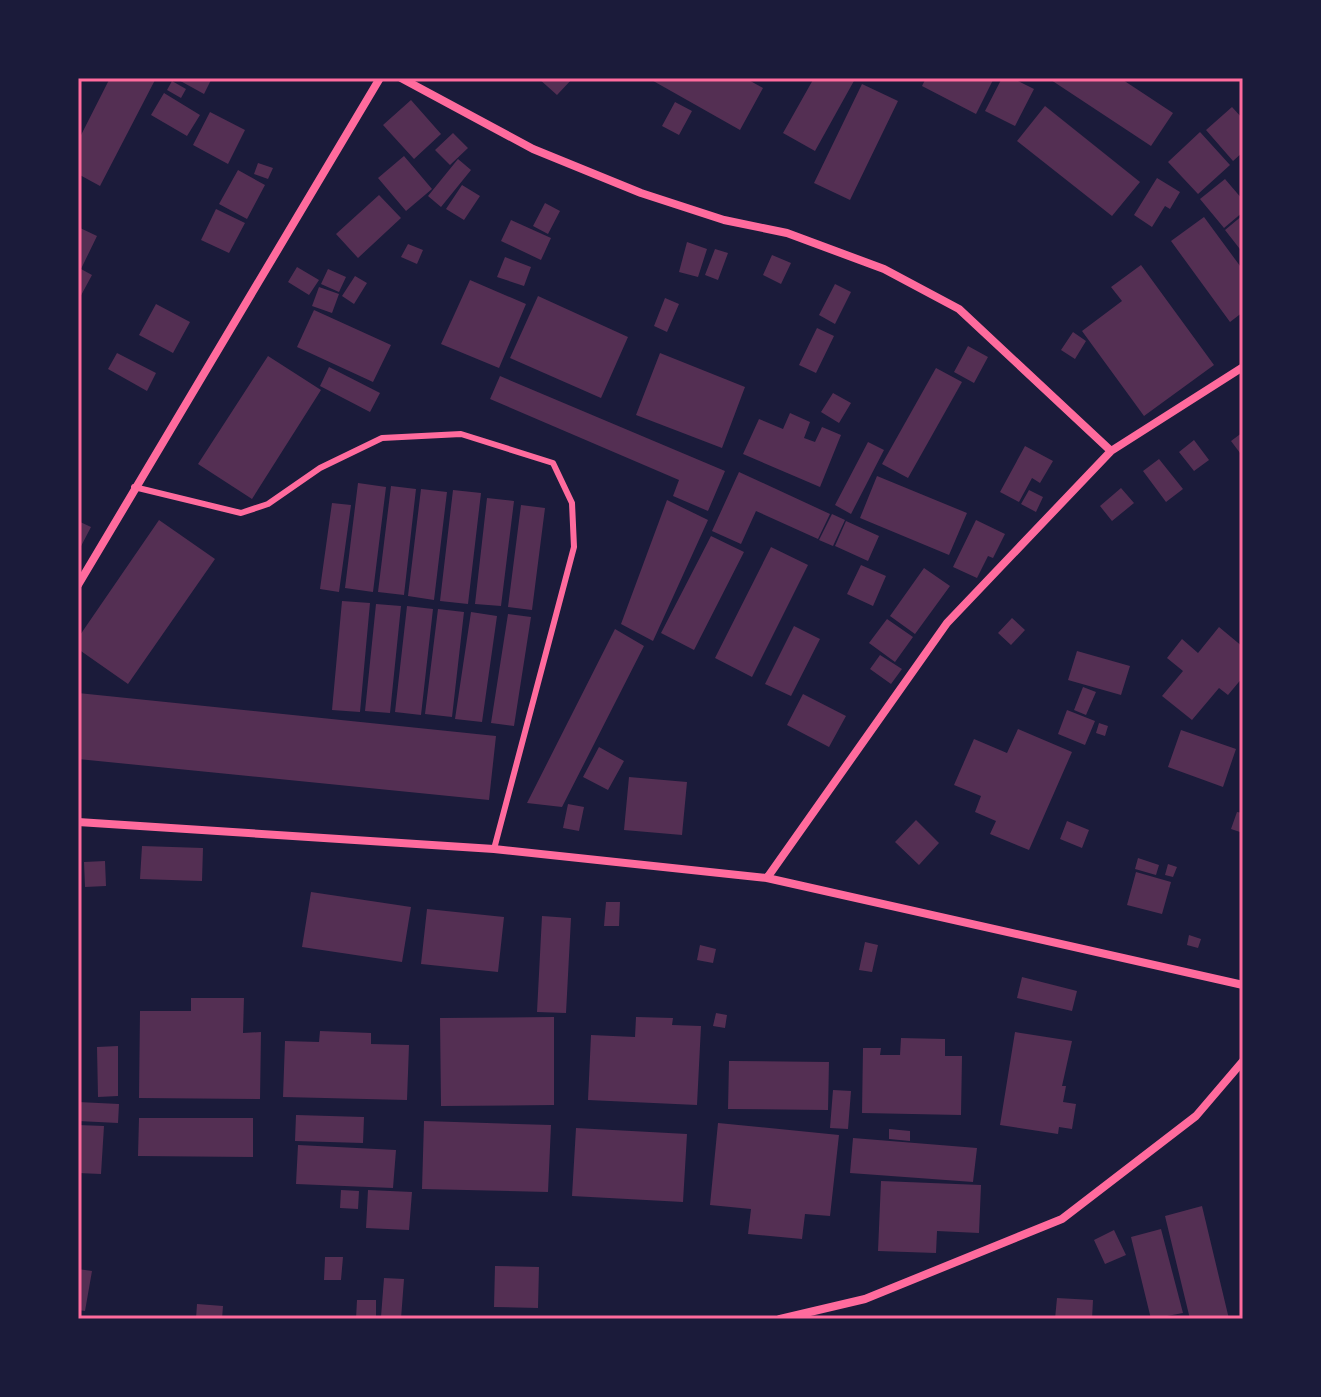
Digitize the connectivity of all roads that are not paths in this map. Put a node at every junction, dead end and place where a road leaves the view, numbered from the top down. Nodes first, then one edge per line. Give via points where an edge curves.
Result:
1 (380, 78) edge
2 (401, 78) edge
3 (1243, 367) edge
4 (1111, 451) junction
5 (134, 487) junction
6 (78, 585) edge
7 (78, 822) edge
8 (494, 849) junction
9 (767, 878) junction
10 (1243, 985) edge
11 (1243, 1061) edge
12 (780, 1319) edge

1 - 5 street
2 - 4 street via 533,149 641,193 724,220 787,233 884,269 959,309
3 - 4 street
4 - 9 street via 947,623
5 - 6 street
5 - 8 lane via 241,513 268,504 320,468 382,438 461,434 553,463 572,503 574,547
7 - 8 street
8 - 9 street
9 - 10 street
11 - 12 street via 1196,1116 1062,1219 865,1299

